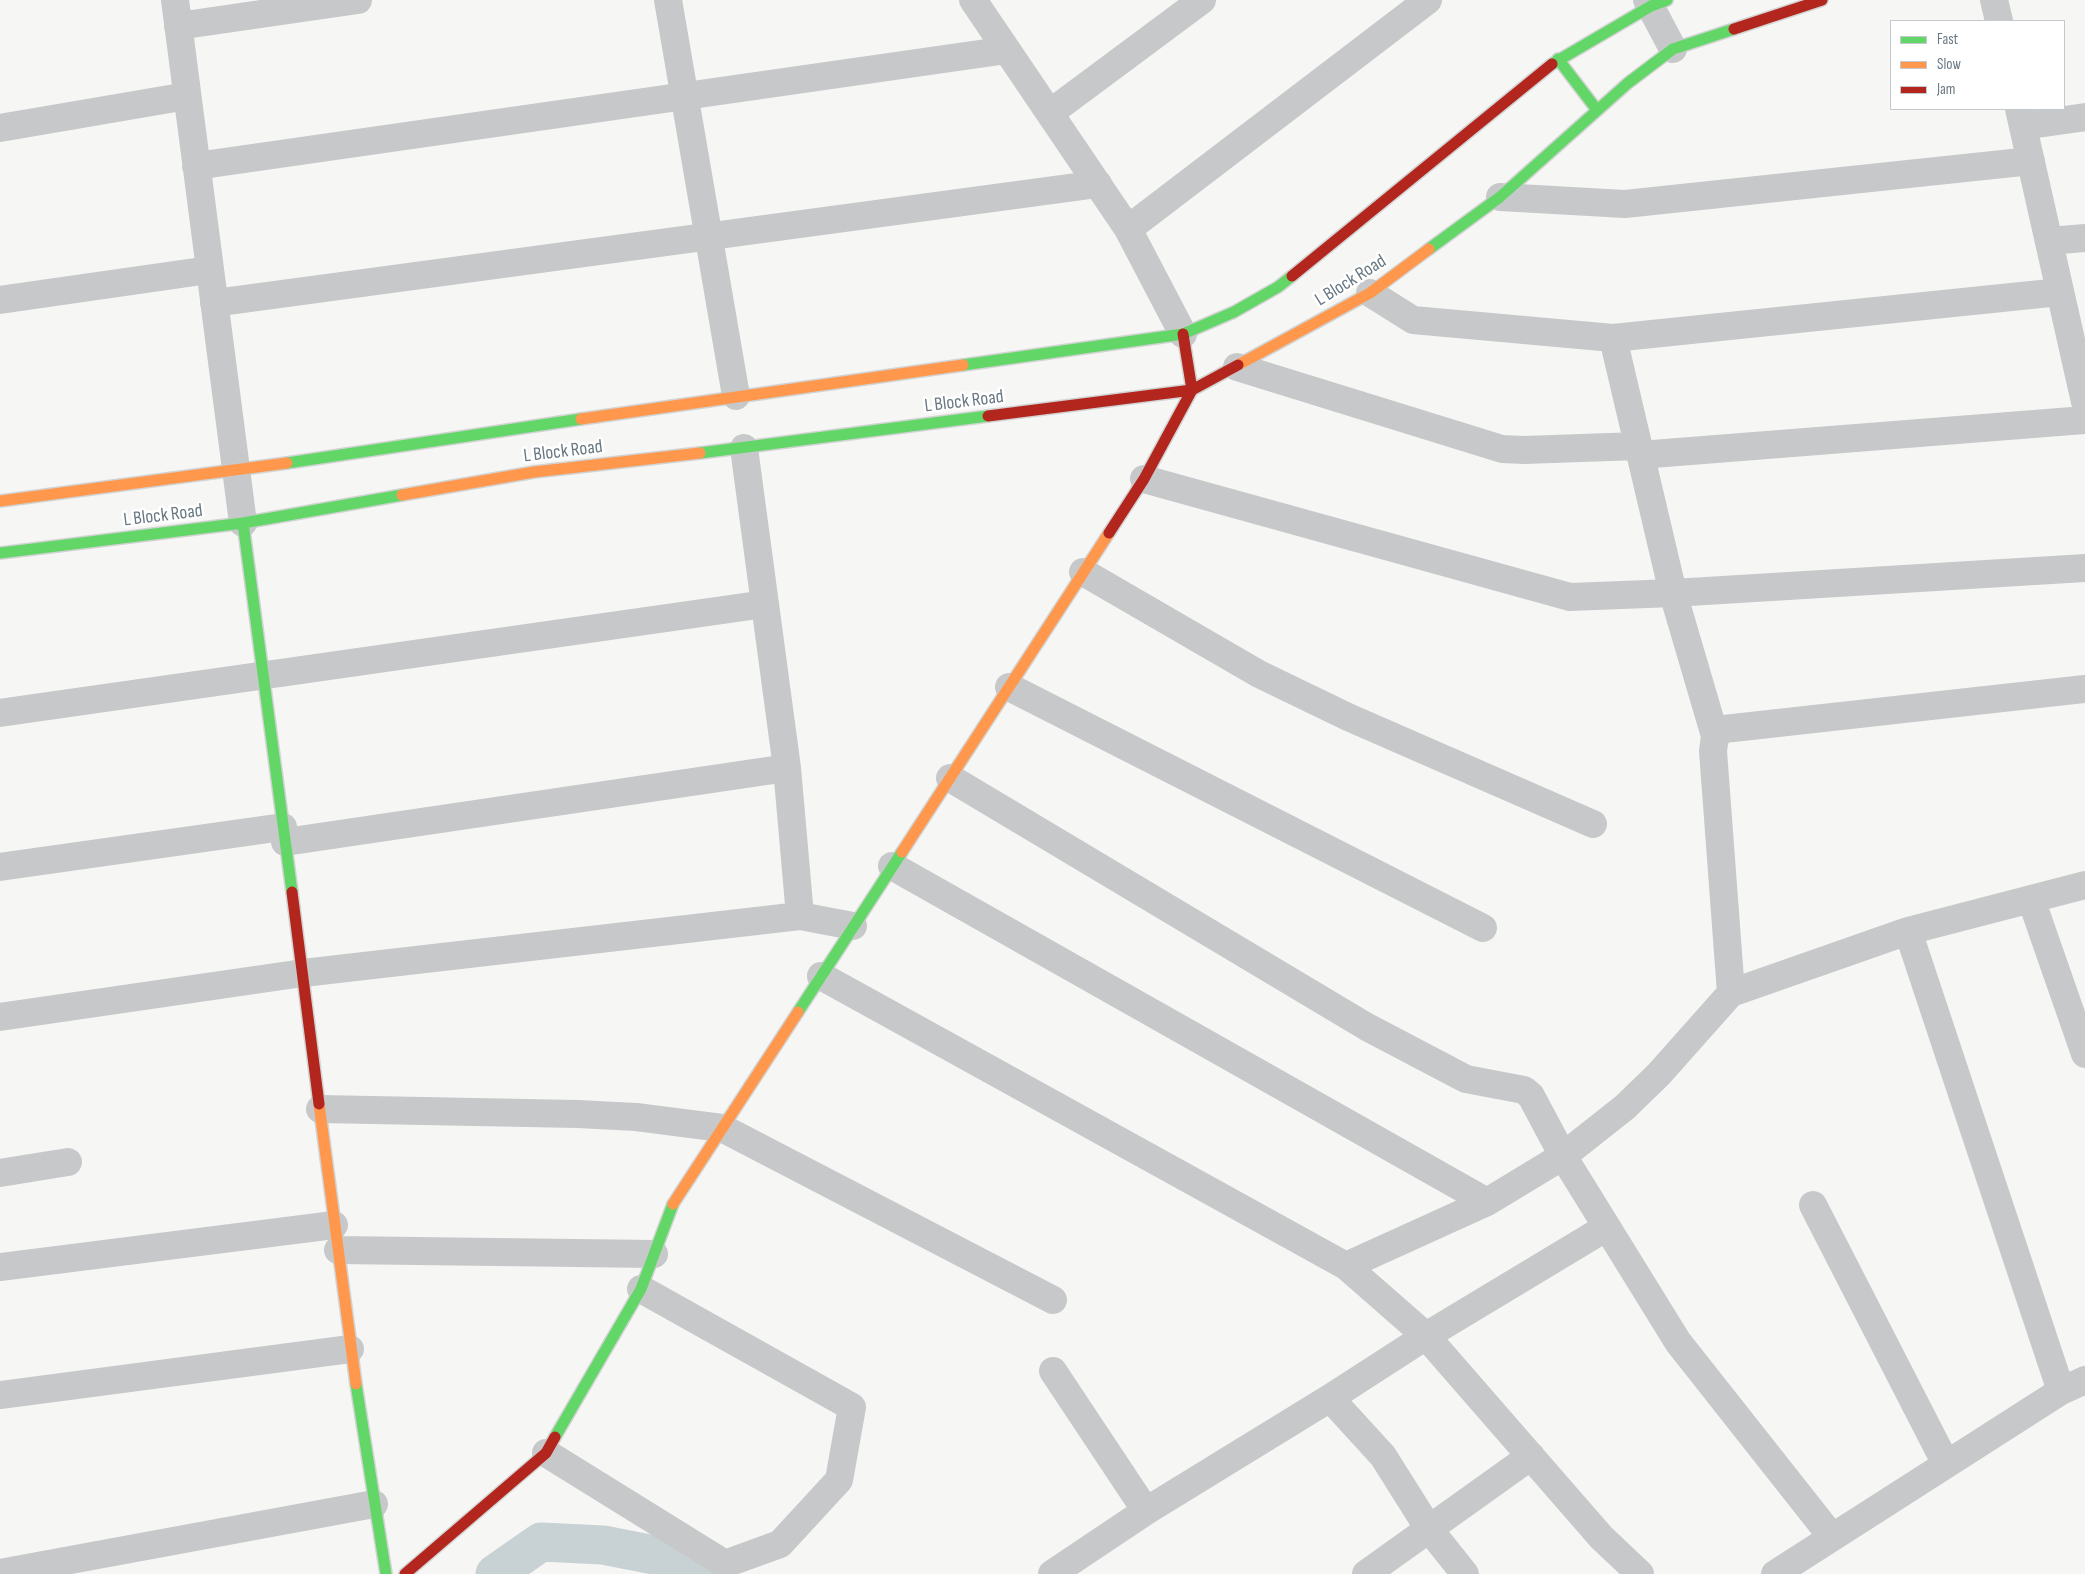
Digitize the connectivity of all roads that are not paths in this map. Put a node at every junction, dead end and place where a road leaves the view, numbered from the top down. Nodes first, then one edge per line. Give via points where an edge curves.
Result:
1 (358, 0) edge
2 (668, 0) edge
3 (1202, 0) edge
4 (1428, 0) edge
5 (1822, 0) edge
6 (1994, 0) edge
7 (978, 2) edge
8 (1655, 2) edge
9 (177, 13) edge
10 (1999, 20) edge
11 (1673, 49) junction
12 (1007, 50) junction
13 (1558, 59) junction
14 (187, 96) junction
15 (685, 96) junction
16 (1597, 110) junction
17 (1050, 113) junction
18 (2021, 117) edge
19 (2085, 117) edge
20 (0, 128) edge
21 (2031, 161) junction
22 (196, 166) junction
23 (1098, 184) junction
24 (1500, 196) junction
25 (1128, 228) junction
26 (708, 236) junction
27 (2085, 238) edge
28 (2048, 241) junction
29 (209, 270) junction
30 (2060, 292) junction
31 (1370, 293) junction
32 (0, 300) edge
33 (214, 304) junction
34 (1183, 334) junction
35 (1613, 338) junction
36 (1237, 367) junction
37 (2083, 386) edge
38 (1192, 390) junction
39 (736, 396) junction
40 (2085, 420) edge
41 (744, 448) junction
42 (1640, 451) junction
43 (234, 471) junction
44 (1144, 479) junction
45 (0, 501) edge
46 (243, 523) junction
47 (0, 553) edge
48 (2085, 568) edge
49 (1083, 572) junction
50 (1673, 593) junction
51 (765, 604) junction
52 (262, 676) junction
53 (1008, 687) junction
54 (2085, 689) edge
55 (0, 713) edge
56 (1715, 736) junction
57 (786, 768) junction
58 (950, 778) junction
59 (1593, 824) dead end
60 (284, 835) junction
61 (892, 866) junction
62 (0, 867) edge
63 (2085, 884) edge
64 (2032, 899) junction
65 (800, 916) junction
66 (853, 926) junction
67 (1483, 928) dead end
68 (1908, 931) junction
69 (303, 973) junction
70 (821, 976) junction
71 (1731, 993) junction
72 (0, 1017) edge
73 (2085, 1054) edge
74 (320, 1109) junction
75 (722, 1128) junction
76 (1563, 1156) junction
77 (68, 1162) dead end
78 (0, 1173) edge
79 (1487, 1202) junction
80 (1813, 1205) dead end
81 (1607, 1227) junction
82 (336, 1238) junction
83 (654, 1254) junction
84 (1346, 1266) junction
85 (0, 1267) edge
86 (641, 1289) junction
87 (1053, 1300) dead end
88 (1426, 1336) junction
89 (350, 1349) junction
90 (1053, 1371) dead end
91 (2073, 1385) edge
92 (0, 1395) edge
93 (1330, 1398) junction
94 (546, 1453) junction
95 (1531, 1456) junction
96 (1946, 1464) junction
97 (374, 1504) junction
98 (1146, 1511) junction
99 (1429, 1529) junction
100 (1832, 1537) junction
101 (0, 1573) edge
102 (386, 1574) edge
103 (405, 1574) edge
104 (1052, 1574) edge
105 (1366, 1574) edge
106 (1464, 1574) edge
107 (1640, 1574) edge
108 (1775, 1574) edge

1 - 9 street
2 - 15 street
3 - 17 street
4 - 25 street
5 - 11 main road, L Block Road
6 - 10 street
7 - 12 street
8 - 11 street
8 - 13 main road, L Block Road
9 - 14 street
11 - 16 main road, L Block Road
12 - 15 street
12 - 17 street
13 - 16 main road
13 - 34 main road, L Block Road via 1278,286 1234,312
14 - 20 street
14 - 22 street
15 - 22 street
15 - 26 street
16 - 24 main road, L Block Road
17 - 23 street
18 - 19 street
18 - 21 street
21 - 24 street via 1625,204
21 - 28 street
22 - 29 street
23 - 25 street
23 - 26 street
24 - 31 main road, L Block Road
25 - 34 street
26 - 33 street
26 - 39 street
27 - 28 street
28 - 30 street
29 - 32 street
29 - 33 street
30 - 35 street
30 - 37 street
31 - 35 street via 1413,320
31 - 36 main road, L Block Road
33 - 43 street
34 - 38 main road
34 - 39 main road, L Block Road
35 - 42 street
36 - 38 main road, L Block Road
36 - 42 street via 1502,449
38 - 41 main road, L Block Road
38 - 44 main road
39 - 43 main road, L Block Road
40 - 42 street
41 - 46 main road, L Block Road via 534,472
41 - 51 street
42 - 50 street
43 - 45 main road, L Block Road
43 - 46 street
44 - 49 main road
44 - 50 street via 1570,596
46 - 47 main road, L Block Road
46 - 52 main road
48 - 50 street
49 - 53 main road
49 - 59 street via 1259,674 1348,717
50 - 56 street
51 - 52 street
51 - 57 street
52 - 55 street
52 - 60 main road
53 - 58 main road
53 - 67 street
54 - 56 street via 1724,729
56 - 71 street via 1712,751
57 - 60 street
57 - 65 street
58 - 61 main road
58 - 76 street via 1367,1027 1466,1079 1524,1090 1531,1096
60 - 62 street
60 - 69 main road
61 - 66 main road
61 - 79 street
63 - 64 street
64 - 68 street
64 - 73 street
65 - 66 street
65 - 69 street
66 - 70 main road
68 - 71 street
68 - 91 street
69 - 72 street
69 - 74 main road
70 - 75 main road
70 - 84 street
71 - 76 street via 1658,1074 1625,1106
74 - 75 street via 578,1114 636,1117
74 - 82 main road
75 - 83 main road via 671,1207
75 - 87 street
76 - 79 street
76 - 81 street
77 - 78 street
79 - 84 street
80 - 96 street
81 - 88 street
81 - 100 street via 1678,1342
82 - 83 street
82 - 85 street
82 - 89 main road
83 - 86 main road
84 - 88 street
86 - 94 main road
86 - 94 street via 852,1407 839,1480 780,1544 725,1564
88 - 93 street
88 - 95 street
89 - 92 street
89 - 97 main road
90 - 98 street
91 - 96 street
93 - 98 street
93 - 99 street via 1382,1456
94 - 103 main road
95 - 99 street
95 - 107 street via 1601,1537
96 - 100 street
97 - 101 street
97 - 102 main road
98 - 104 street
99 - 105 street
99 - 106 street
100 - 108 street

